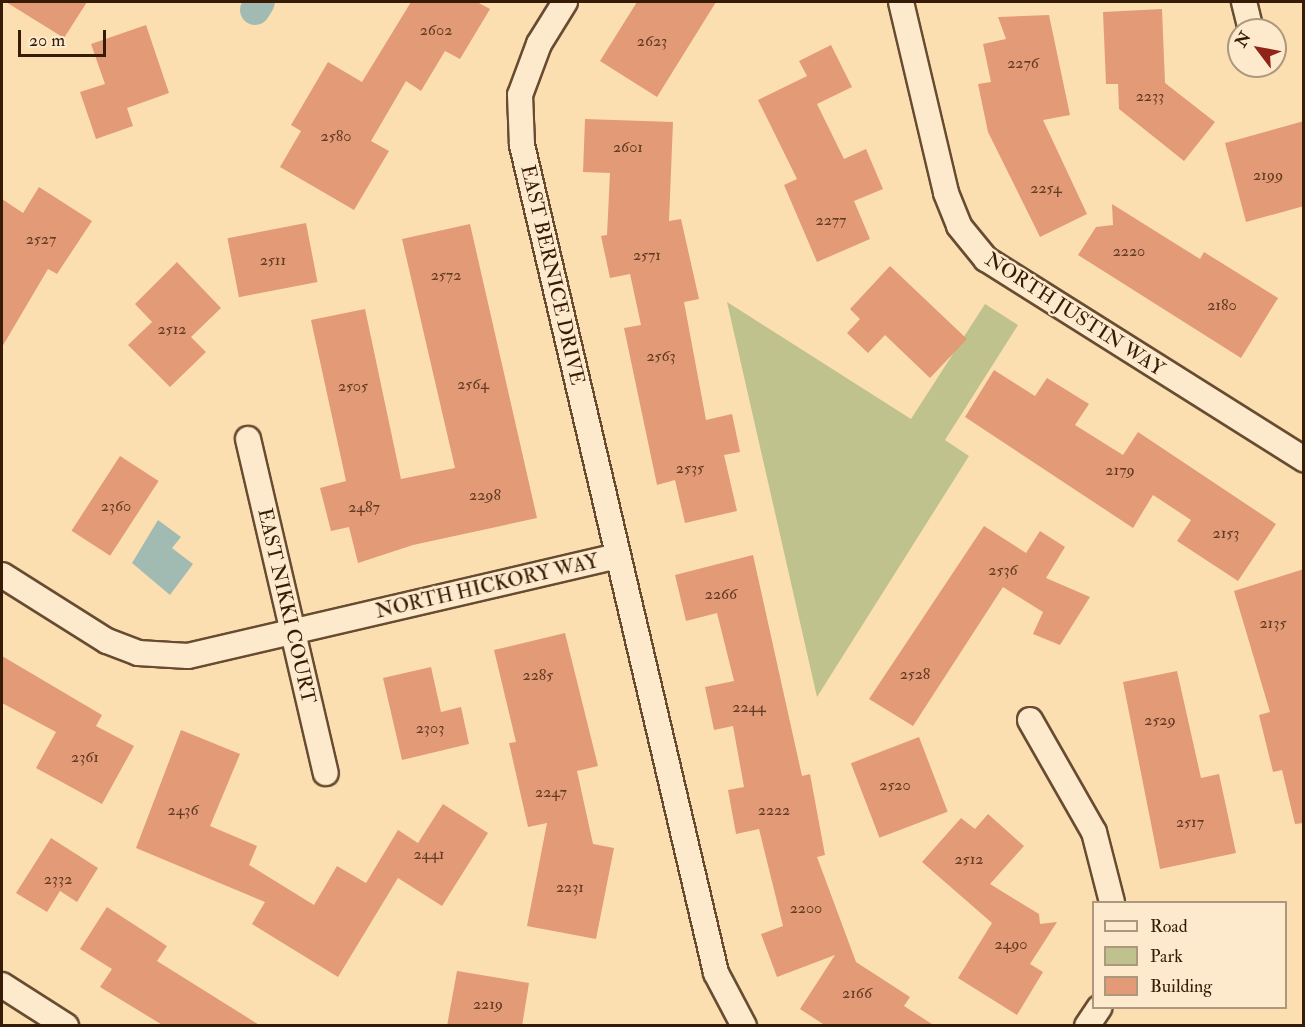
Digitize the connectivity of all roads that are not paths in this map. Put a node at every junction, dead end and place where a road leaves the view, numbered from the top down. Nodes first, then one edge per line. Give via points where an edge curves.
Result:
1 (566, 2) edge
2 (901, 2) edge
3 (1244, 2) edge
4 (1248, 18) edge
5 (248, 439) dead end
6 (1304, 459) edge
7 (618, 556) junction
8 (2, 575) edge
9 (293, 632) junction
10 (1030, 720) dead end
11 (326, 773) dead end
12 (1111, 901) edge
13 (2, 985) edge
14 (1097, 1009) edge
15 (66, 1026) edge
16 (744, 1026) edge
17 (1087, 1026) edge

1 - 7 street, EAST BERNICE DRIVE via 539,44 520,95 522,145
2 - 6 street, NORTH JUSTIN WAY via 946,193 959,226 986,259
3 - 4 street
5 - 9 street, EAST NIKKI COURT
7 - 9 street, NORTH HICKORY WAY
7 - 16 street, NORTH HICKORY WAY via 716,973
8 - 9 street, NORTH HICKORY WAY via 107,641 138,653 188,656
9 - 11 street, EAST NIKKI COURT
10 - 12 street via 1094,832
13 - 15 street
14 - 17 street

